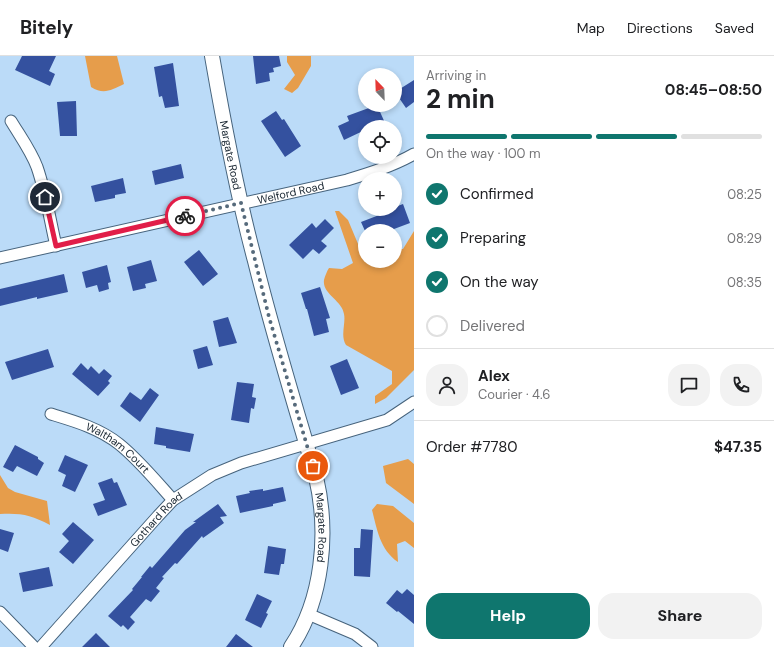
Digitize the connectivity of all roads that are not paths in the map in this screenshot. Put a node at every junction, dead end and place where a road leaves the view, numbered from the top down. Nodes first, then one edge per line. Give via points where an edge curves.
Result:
1 (212, 56) edge
2 (11, 121) dead end
3 (414, 154) edge
4 (241, 203) junction
5 (56, 246) junction
6 (0, 258) edge
7 (414, 402) edge
8 (51, 414) dead end
9 (306, 443) junction
10 (173, 500) junction
11 (0, 612) edge
12 (308, 614) junction
13 (34, 647) edge
14 (40, 647) edge
15 (291, 647) edge
16 (372, 647) edge

1 - 4 street, Margate Road
2 - 5 street via 27,147 43,185
3 - 4 street, Welford Road via 347,180
4 - 5 street, Welford Road
4 - 9 street, Margate Road via 269,317
5 - 6 street, Welford Road
7 - 9 street, Gothard Road via 386,420
8 - 10 street, Waltham Court via 83,424 118,443
9 - 10 street, Gothard Road via 212,475
9 - 12 street, Margate Road via 320,495 322,521 322,550
10 - 14 street, Gothard Road
11 - 13 street
12 - 15 street, Margate Road
12 - 16 street via 355,634

